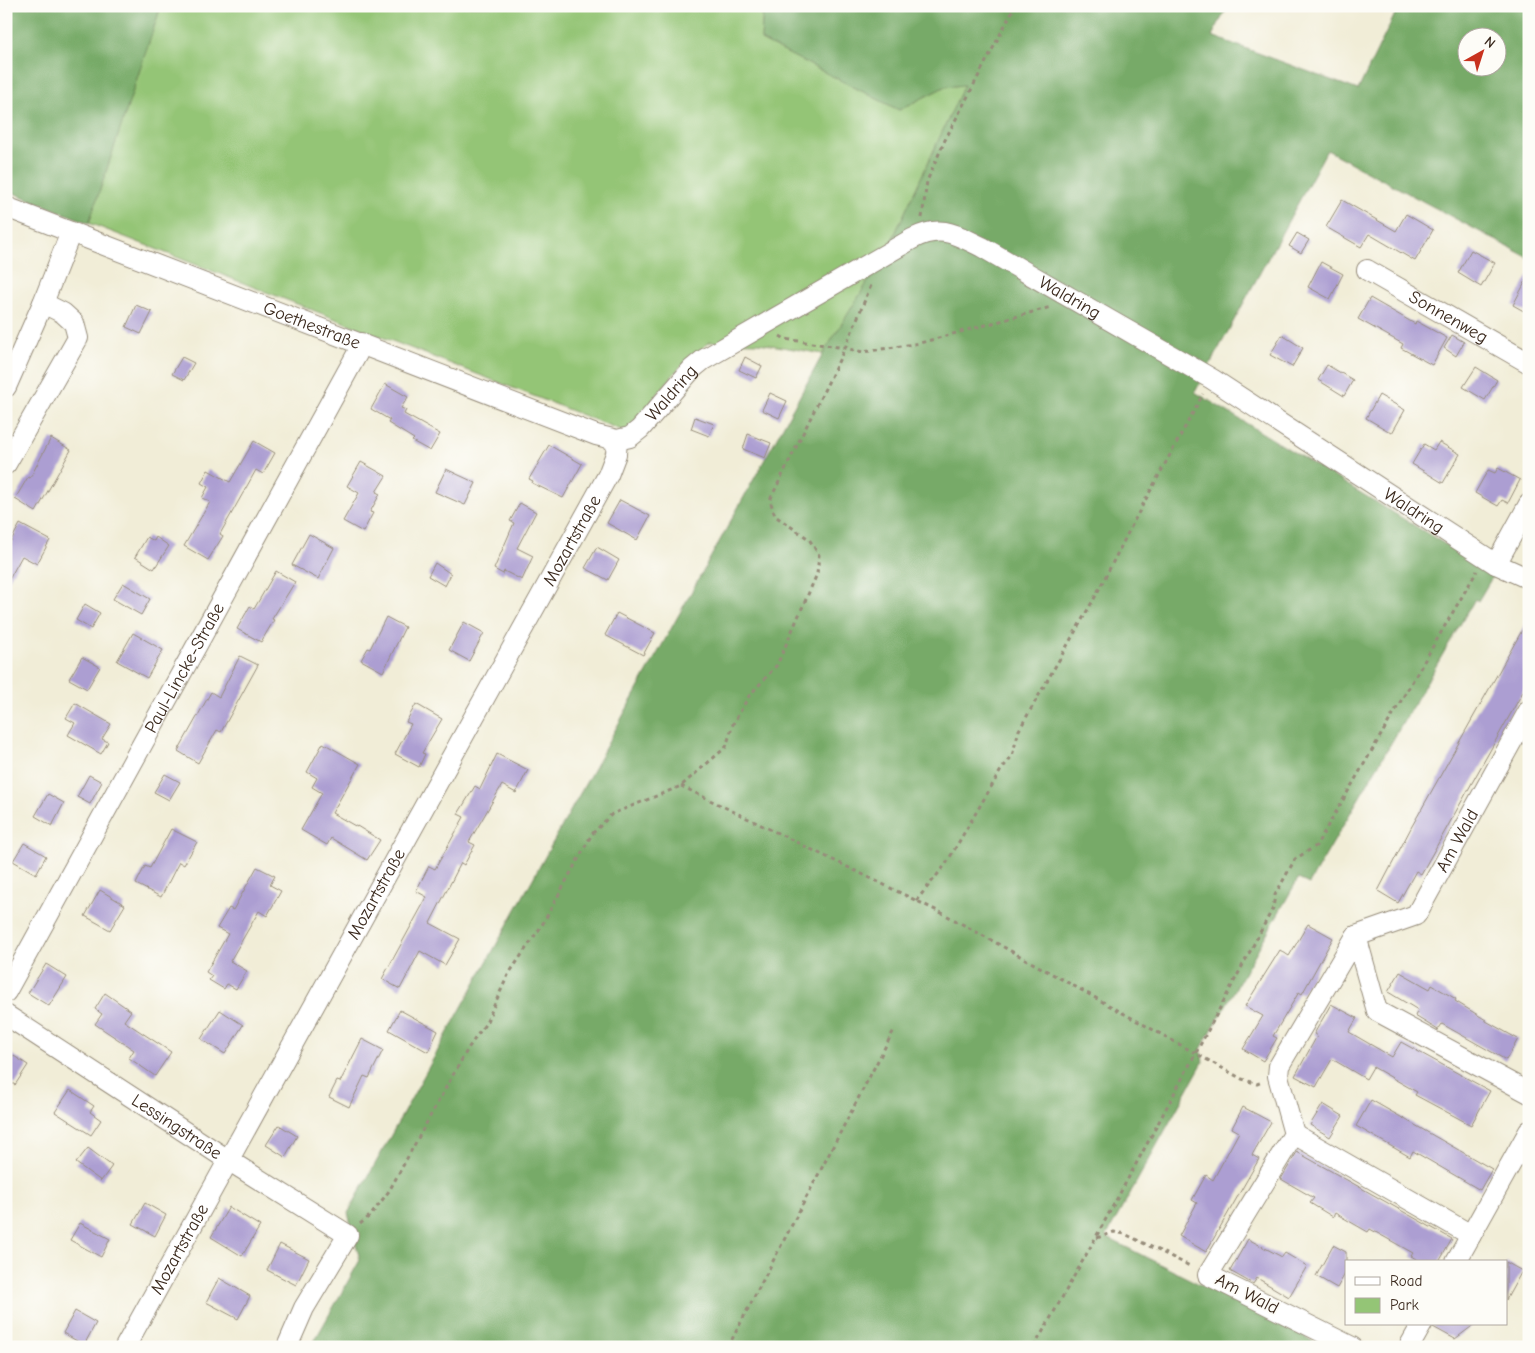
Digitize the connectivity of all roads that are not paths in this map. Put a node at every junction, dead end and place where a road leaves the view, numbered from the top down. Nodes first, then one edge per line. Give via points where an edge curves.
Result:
1 (6, 207) edge
2 (71, 232) junction
3 (1367, 270) dead end
4 (43, 304) junction
5 (361, 343) junction
6 (1529, 364) edge
7 (6, 387) edge
8 (617, 440) junction
9 (6, 464) edge
10 (1529, 504) edge
11 (1496, 564) junction
12 (1529, 579) edge
13 (1529, 710) edge
14 (1356, 936) junction
15 (6, 992) edge
16 (6, 1015) edge
17 (1529, 1093) edge
18 (1529, 1132) edge
19 (1294, 1134) junction
20 (228, 1160) junction
21 (1471, 1235) junction
22 (1457, 1260) edge
23 (1421, 1326) edge
24 (125, 1347) edge
25 (287, 1347) edge
26 (1352, 1347) edge
27 (1409, 1347) edge

1 - 2 street, Goethestraße
2 - 4 street
2 - 5 street, Goethestraße
3 - 6 street, Sonnenweg
4 - 7 street
4 - 9 street via 63,313 74,323 78,338
5 - 8 street, Goethestraße via 596,435
5 - 15 street, Paul-Lincke-Straße
8 - 11 street, Waldring via 630,437 640,429 692,368 703,360 923,233 938,230 982,247 1212,379
8 - 20 street, Mozartstraße via 616,454 608,475
10 - 11 street
11 - 12 street, Waldring
13 - 14 street, Am Wald via 1416,915
14 - 17 street via 1377,1011
14 - 19 street via 1279,1066 1278,1076
16 - 20 street, Lessingstraße
18 - 21 street
19 - 21 street
19 - 26 street, Am Wald via 1208,1275
20 - 24 street, Mozartstraße
20 - 25 street, Lessingstraße via 348,1235 304,1308
21 - 22 street
23 - 27 street

